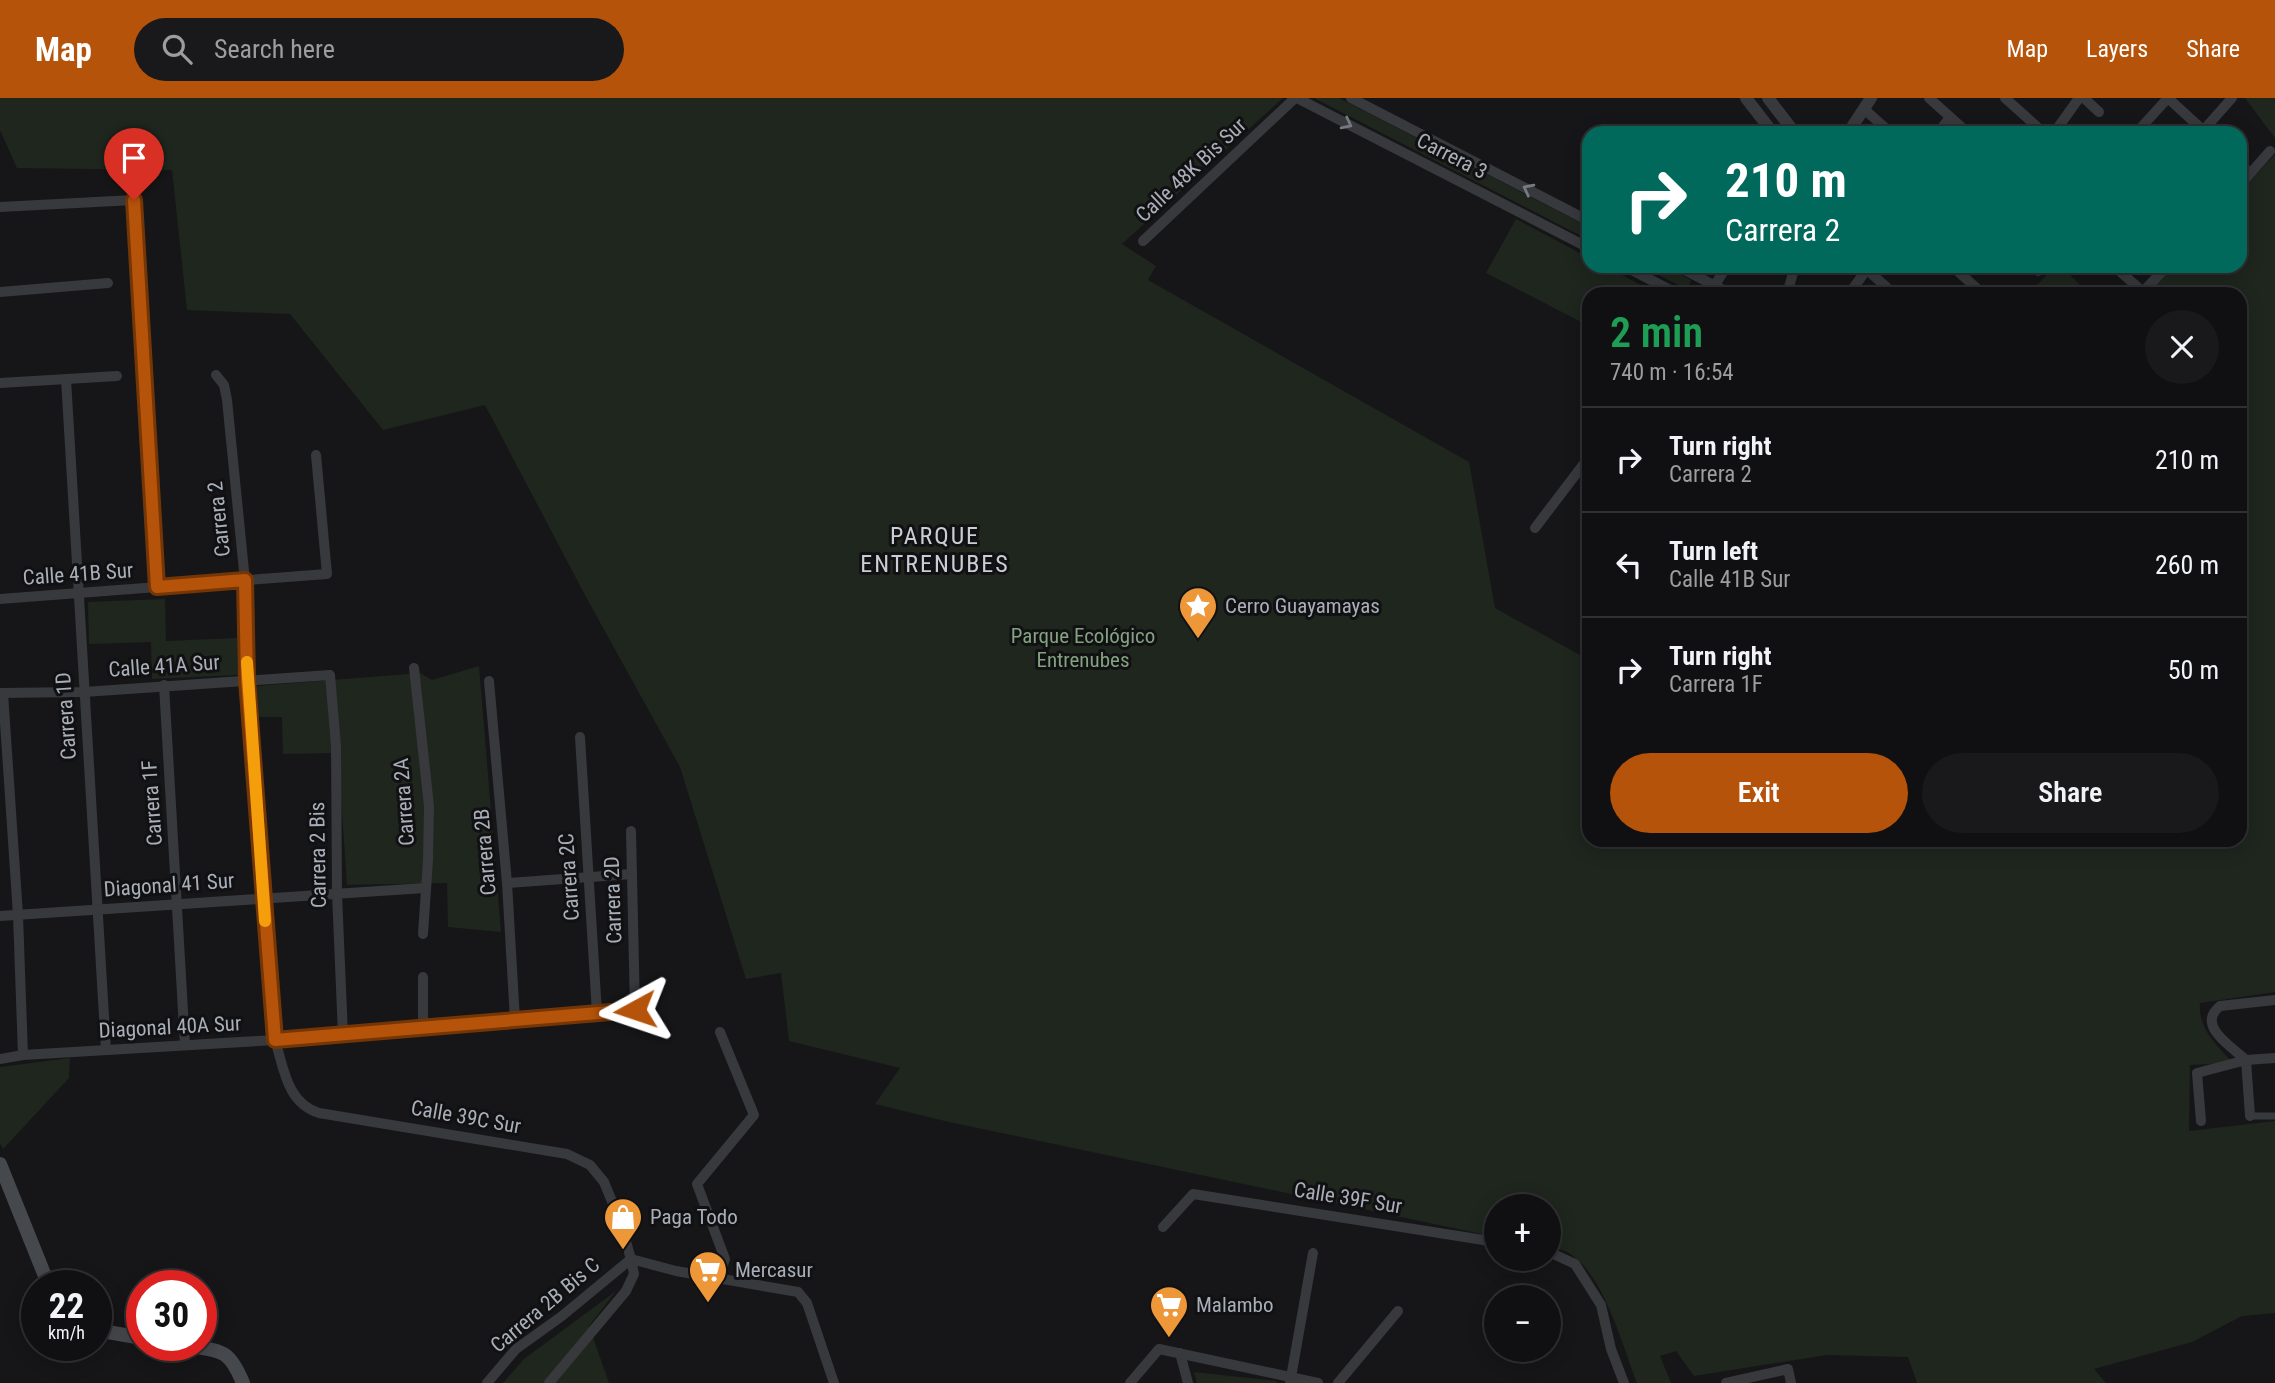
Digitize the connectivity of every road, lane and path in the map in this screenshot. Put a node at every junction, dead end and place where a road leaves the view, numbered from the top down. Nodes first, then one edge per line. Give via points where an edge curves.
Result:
1 (1296, 98) edge
2 (1351, 98) edge
3 (1745, 98) edge
4 (1768, 98) edge
5 (1929, 98) edge
6 (2005, 98) edge
7 (2082, 98) edge
8 (2168, 98) edge
9 (2232, 98) edge
10 (1868, 103) edge
11 (2099, 112) dead end
12 (1950, 117) junction
13 (1767, 126) edge
14 (1790, 126) edge
15 (1853, 126) edge
16 (1886, 126) edge
17 (1943, 126) edge
18 (1960, 126) edge
19 (2035, 126) edge
20 (2060, 126) edge
21 (2142, 126) edge
22 (2198, 126) edge
23 (2209, 126) edge
24 (2270, 151) dead end
25 (2247, 170) edge
26 (2250, 173) junction
27 (2247, 177) edge
28 (0, 207) edge
29 (1582, 216) edge
30 (1143, 241) dead end
31 (1582, 244) edge
32 (1638, 273) edge
33 (1687, 273) edge
34 (1871, 273) edge
35 (1960, 273) edge
36 (2122, 273) edge
37 (2161, 273) edge
38 (108, 283) dead end
39 (1664, 287) edge
40 (1708, 287) edge
41 (1886, 287) edge
42 (1975, 287) edge
43 (2137, 287) edge
44 (2148, 287) edge
45 (0, 292) edge
46 (216, 375) dead end
47 (117, 376) dead end
48 (66, 379) junction
49 (0, 383) edge
50 (316, 455) dead end
51 (1582, 466) edge
52 (1535, 528) dead end
53 (245, 580) junction
54 (157, 587) junction
55 (79, 593) junction
56 (0, 599) edge
57 (414, 668) dead end
58 (330, 675) joint
59 (247, 680) junction
60 (489, 681) dead end
61 (164, 685) junction
62 (84, 692) junction
63 (2, 693) edge
64 (580, 737) dead end
65 (631, 831) dead end
66 (632, 874) junction
67 (588, 878) junction
68 (507, 883) junction
69 (425, 888) junction
70 (337, 894) junction
71 (263, 898) junction
72 (178, 904) junction
73 (99, 909) junction
74 (18, 915) junction
75 (0, 916) edge
76 (423, 934) dead end
77 (423, 977) dead end
78 (2275, 1000) edge
79 (635, 1010) joint
80 (597, 1013) junction
81 (515, 1020) junction
82 (423, 1028) junction
83 (720, 1032) dead end
84 (344, 1034) junction
85 (275, 1040) junction
86 (185, 1045) junction
87 (106, 1050) junction
88 (23, 1055) junction
89 (2275, 1058) edge
90 (0, 1059) edge
91 (2246, 1059) junction
92 (2250, 1116) joint
93 (2275, 1116) edge
94 (2201, 1121) dead end
95 (1, 1166) edge
96 (1163, 1227) dead end
97 (1484, 1240) edge
98 (1313, 1253) dead end
99 (1561, 1258) edge
100 (631, 1259) junction
101 (43, 1270) edge
102 (695, 1274) junction
103 (1398, 1311) dead end
104 (217, 1351) edge
105 (1180, 1353) junction
106 (1290, 1380) edge
107 (243, 1383) edge
108 (487, 1383) edge
109 (549, 1383) edge
110 (834, 1383) edge
111 (1130, 1383) edge
112 (1188, 1383) edge
113 (1318, 1383) edge
114 (1338, 1383) edge
115 (1624, 1383) edge
116 (1726, 1383) edge
117 (1791, 1383) edge

1 - 30 street, Calle 48K Bis Sur
1 -> 31 street, Carrera 3
29 -> 2 street, Carrera 3
3 - 13 street
4 - 14 street
5 - 12 street
6 - 19 street
7 - 11 street
7 - 20 street
8 - 21 street
8 - 22 street
9 - 23 street
10 - 15 street
10 - 16 street
12 - 17 street
12 - 18 street
24 - 26 street
25 - 26 street
26 - 27 street
28 - 54 street via 134,200
32 - 39 street
33 - 40 street
34 - 41 street
35 - 42 street
36 - 43 street
37 - 44 street
38 - 45 street
46 - 53 street, Carrera 2 via 227,400
47 - 48 street
48 - 49 street
48 - 55 street, Carrera 1D
50 - 53 street, Calle 41B Sur via 327,574
51 - 52 street
53 - 54 street, Calle 41B Sur
53 - 59 street, Carrera 2
54 - 55 street, Calle 41B Sur
55 - 56 street, Calle 41B Sur
55 - 62 street, Carrera 1D
57 - 69 street, Carrera 2A via 429,806
58 - 59 street, Calle 41A Sur
58 - 70 street, Carrera 2 Bis via 336,746
59 - 61 street, Calle 41A Sur
59 - 71 street, Carrera 2
60 - 68 street, Carrera 2B
61 - 62 street, Calle 41A Sur
61 - 72 street, Carrera 1F
62 - 63 street, Calle 41A Sur
62 - 73 street, Carrera 1D
63 - 74 street
64 - 67 street, Carrera 2C
65 - 66 street, Carrera 2D
66 - 67 street
66 - 79 street, Carrera 2D
67 - 68 street
67 - 80 street, Carrera 2C
68 - 81 street, Carrera 2B
69 - 70 street, Diagonal 41 Sur
69 - 76 street, Carrera 2A
70 - 71 street, Diagonal 41 Sur
70 - 84 street, Carrera 2 Bis
71 - 72 street, Diagonal 41 Sur
71 - 85 street, Carrera 2
72 - 73 street, Diagonal 41 Sur
72 - 86 street, Carrera 1F
73 - 74 street, Diagonal 41 Sur
73 - 87 street, Carrera 1D
74 - 75 street, Diagonal 41 Sur
74 - 88 street
77 - 82 street
78 - 91 street via 2220,1006 2213,1014 2212,1029
79 - 80 street, Diagonal 40A Sur
80 - 81 street, Diagonal 40A Sur
81 - 82 street, Diagonal 40A Sur
82 - 84 street, Diagonal 40A Sur
83 - 102 street via 754,1115 697,1184 725,1259 723,1265 698,1268
84 - 85 street, Diagonal 40A Sur
85 - 86 street, Diagonal 40A Sur
85 - 100 street, Calle 39C Sur via 292,1093 312,1111 582,1159 604,1182
86 - 87 street, Diagonal 40A Sur
87 - 88 street, Diagonal 40A Sur
88 - 90 street, Diagonal 40A Sur
89 - 91 street
91 - 92 street
91 - 94 street via 2197,1073
92 - 93 street
95 - 101 main road
96 - 97 street, Calle 39F Sur via 1193,1194
98 - 106 street
99 - 115 street via 1575,1264 1601,1305
100 - 102 street
100 - 108 street, Carrera 2B Bis C via 516,1349
100 - 109 street via 634,1274 626,1292
102 - 110 street via 801,1294
103 - 114 street
104 - 107 main road via 230,1358
105 - 106 street
105 - 111 street via 1159,1349
105 - 112 street
106 - 113 street
116 - 117 street via 1788,1369

